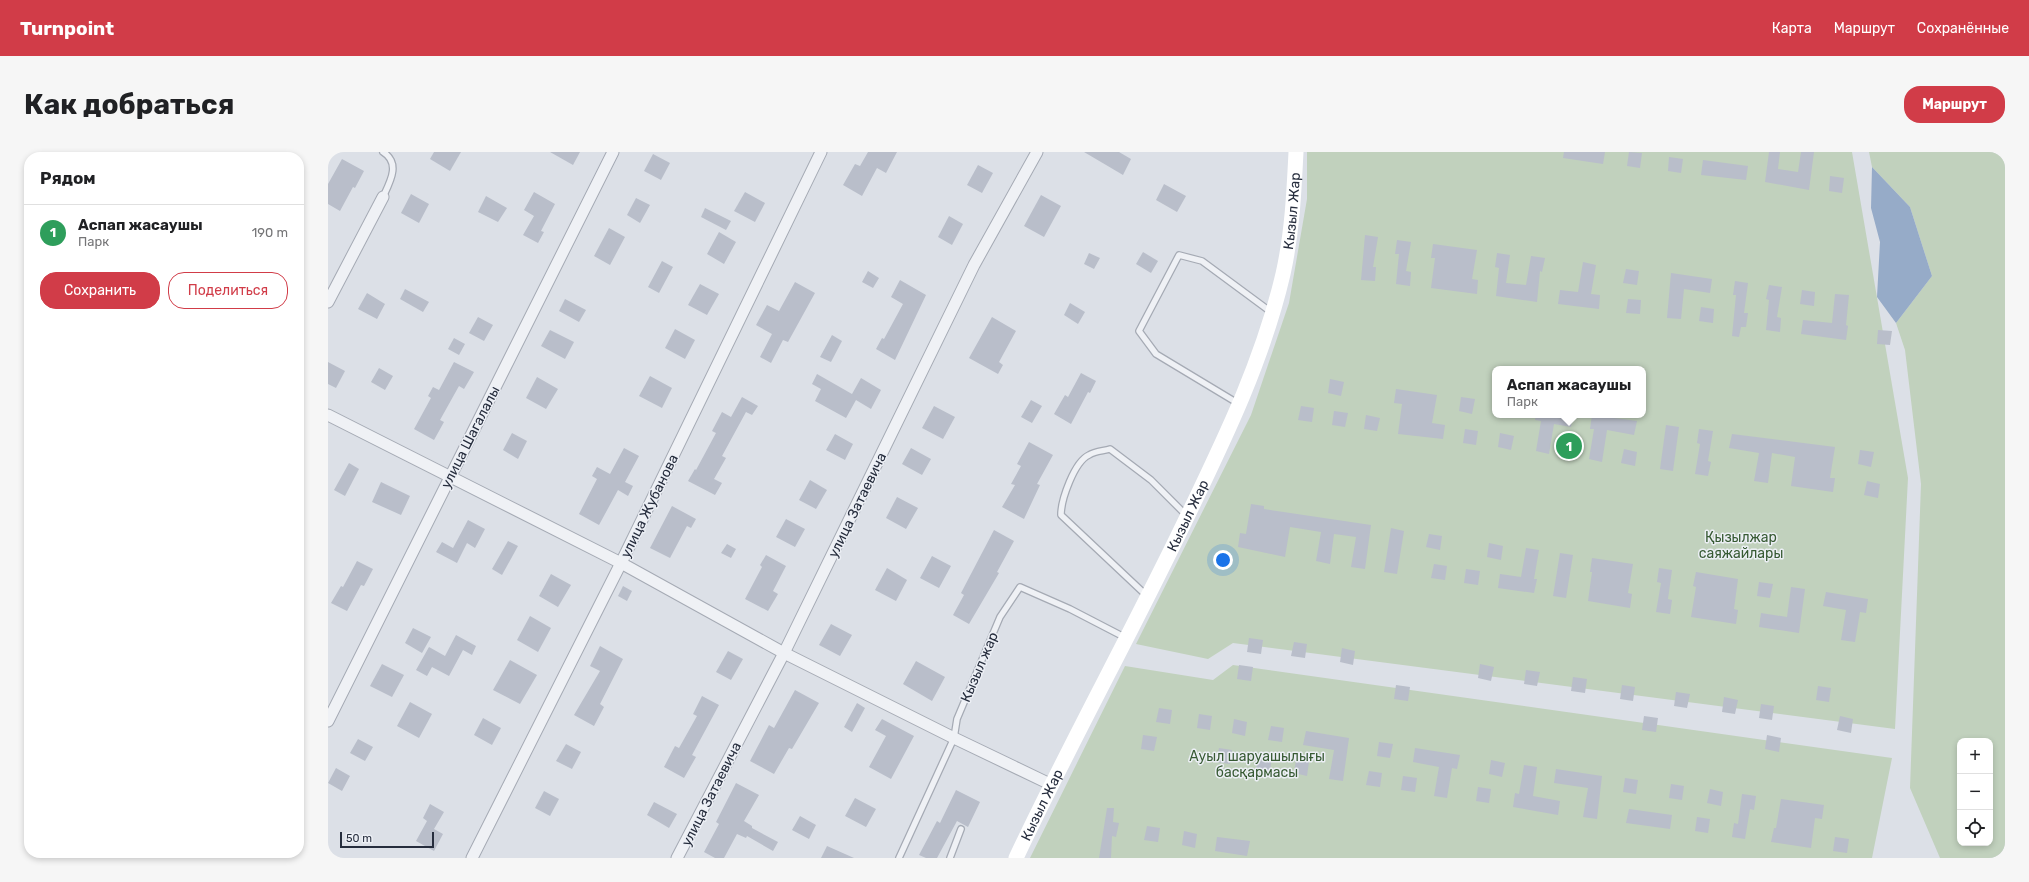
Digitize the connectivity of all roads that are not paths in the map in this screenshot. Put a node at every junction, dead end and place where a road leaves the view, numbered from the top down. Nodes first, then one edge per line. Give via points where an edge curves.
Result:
1 (384, 152) edge
2 (613, 152) edge
3 (821, 152) edge
4 (1037, 152) edge
5 (1296, 152) edge
6 (383, 197) joint
7 (328, 302) edge
8 (1273, 313) junction
9 (1240, 405) junction
10 (328, 415) edge
11 (450, 476) junction
12 (1187, 516) junction
13 (621, 563) junction
14 (1147, 597) junction
15 (1126, 638) junction
16 (784, 653) junction
17 (328, 721) edge
18 (954, 738) junction
19 (1052, 785) junction
20 (961, 829) dead end
21 (472, 858) edge
22 (677, 858) edge
23 (899, 858) edge
24 (950, 858) edge
25 (1016, 858) edge

1 - 6 lane via 391,157 393,164 392,179
2 - 11 street, улица Шагалалы
3 - 13 street, улица Жубанова
4 - 16 street, улица Затаевича via 974,265
5 - 8 main road, Кызыл Жар via 1291,232 1284,273
6 - 7 street
8 - 9 main road, Кызыл Жар
8 - 9 lane via 1202,261 1179,255 1139,331 1156,354
9 - 12 main road, Кызыл Жар
10 - 11 street
11 - 13 street
11 - 17 street, улица Шагалалы
12 - 14 main road, Кызыл Жар
12 - 14 lane via 1151,480 1110,449 1088,455 1076,467 1061,505 1061,515
13 - 16 street
13 - 21 street, улица Жубанова
14 - 15 main road, Кызыл Жар
15 - 18 lane, Кызыл жар via 1020,587 1000,617 957,719
15 - 19 main road, Кызыл Жар
16 - 18 street
16 - 22 street, улица Затаевича
18 - 19 street
18 - 23 lane, Кызыл жар
19 - 25 main road, Кызыл Жар
20 - 24 lane

